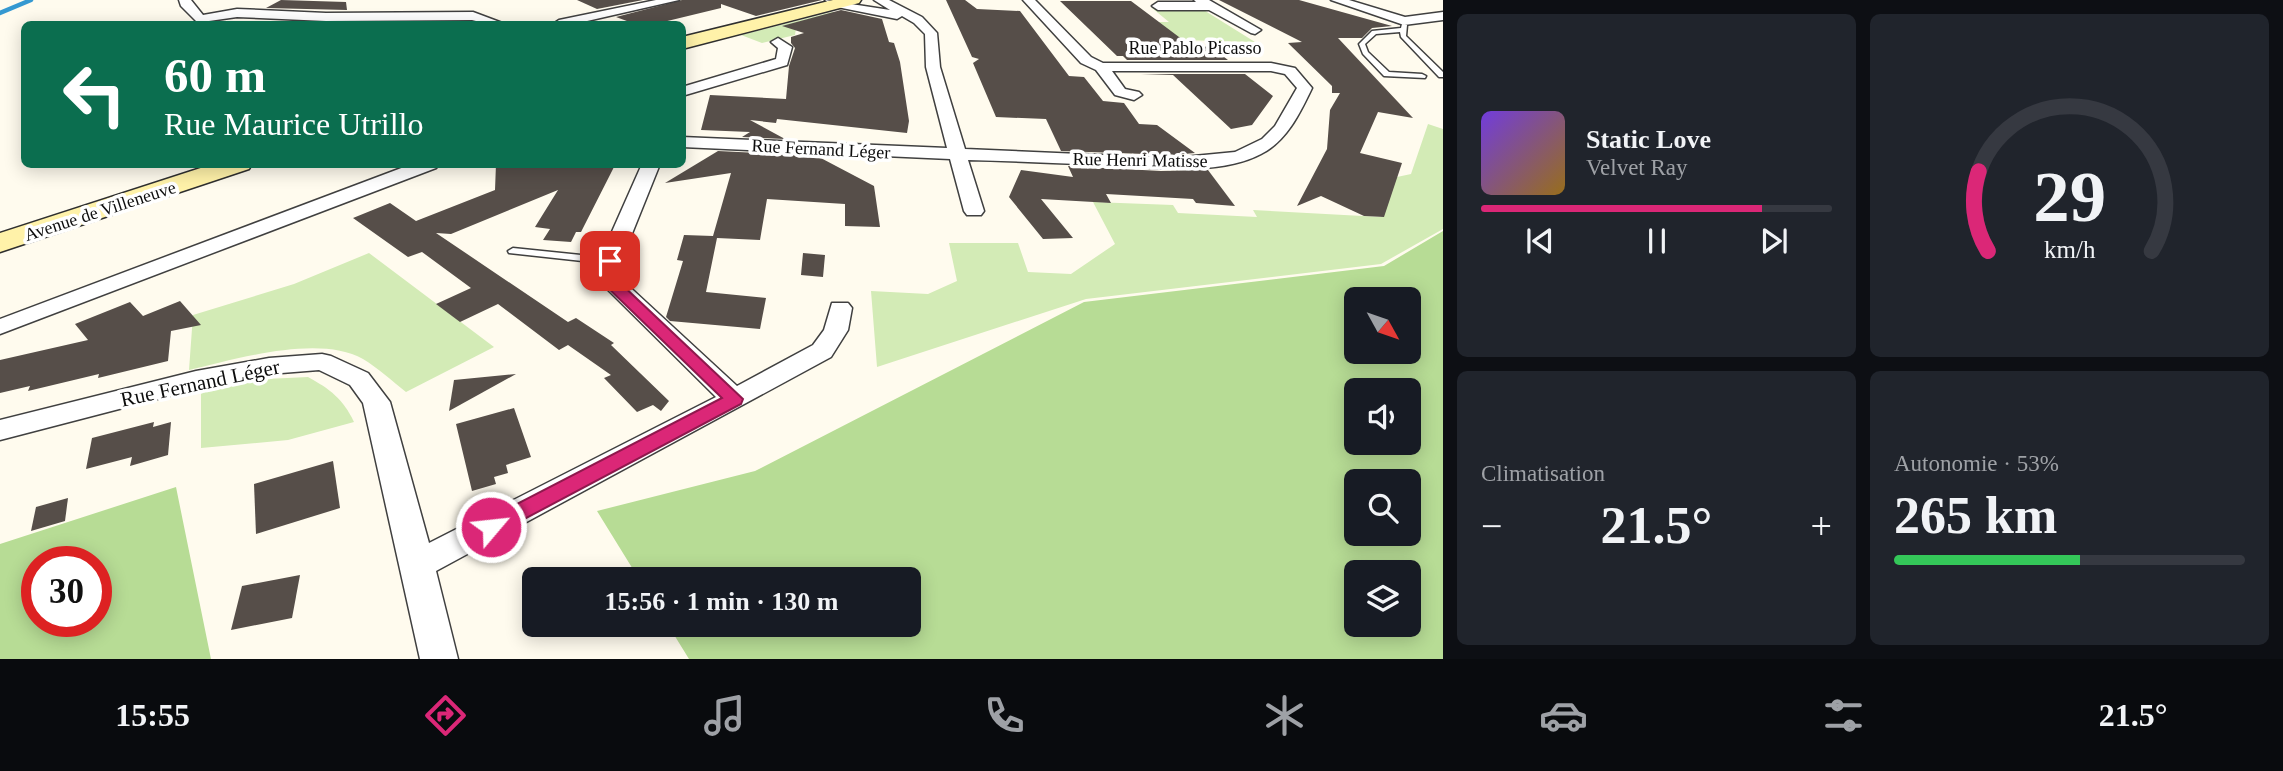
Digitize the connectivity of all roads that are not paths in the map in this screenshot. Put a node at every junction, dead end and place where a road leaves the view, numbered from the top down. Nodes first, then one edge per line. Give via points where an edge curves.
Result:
1 (186, 0) edge
2 (247, 0) edge
3 (673, 0) edge
4 (1029, 0) edge
5 (1337, 0) edge
6 (840, 1) edge
7 (646, 2) edge
8 (883, 2) edge
9 (1206, 3) edge
10 (1158, 6) dead end
11 (869, 8) junction
12 (1443, 16) edge
13 (200, 18) edge
14 (918, 20) junction
15 (489, 21) edge
16 (571, 21) edge
17 (1404, 25) junction
18 (1255, 30) dead end
19 (686, 42) edge
20 (778, 42) dead end
21 (1101, 67) junction
22 (1290, 71) joint
23 (1442, 75) edge
24 (1422, 76) dead end
25 (686, 91) edge
26 (1133, 95) dead end
27 (686, 142) edge
28 (960, 155) junction
29 (228, 168) edge
30 (419, 168) edge
31 (649, 168) edge
32 (974, 211) dead end
33 (0, 243) edge
34 (513, 251) dead end
35 (610, 261) junction
36 (840, 308) dead end
37 (0, 327) edge
38 (734, 399) junction
39 (0, 430) edge
40 (418, 565) junction
41 (439, 659) edge

1 - 13 street
2 - 13 street
3 - 7 street
4 - 21 street, Rue Pablo Picasso via 1086,60
5 - 17 street
6 - 11 street
6 - 19 main road
7 - 16 street
8 - 11 street
8 - 14 street
9 - 10 street
9 - 18 street
11 - 14 street
12 - 17 street
13 - 15 street via 237,13 473,16
14 - 28 street via 931,33 933,67
17 - 23 lane via 1403,36
17 - 24 lane via 1374,32 1362,44 1365,53 1387,74
20 - 25 street via 785,47 782,62
21 - 22 street, Rue Pablo Picasso via 1271,67
21 - 26 street, Rue Pablo Picasso via 1120,92
22 - 28 street, Rue Henri Matisse via 1305,88 1289,122 1270,143 1245,155 1173,163
27 - 28 street, Rue Fernand Léger
28 - 32 street
29 - 33 main road, Avenue de Villeneuve
30 - 37 street
31 - 35 street
34 - 35 lane
35 - 38 street via 610,281
36 - 38 street via 836,330 822,351
38 - 40 street
39 - 40 street, Rue Fernand Léger via 196,380 269,366 322,362 359,379 376,402
40 - 41 street, Rue Fernand Léger

